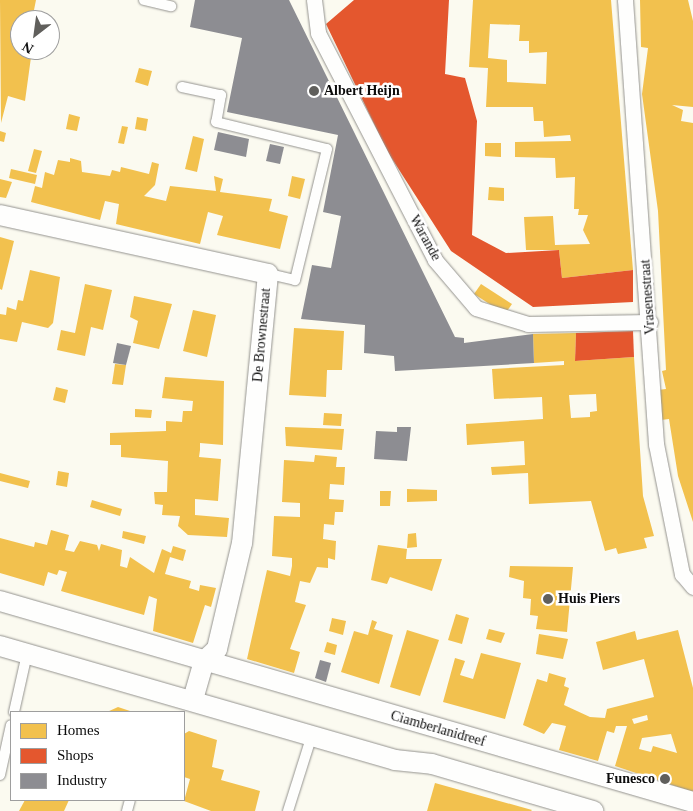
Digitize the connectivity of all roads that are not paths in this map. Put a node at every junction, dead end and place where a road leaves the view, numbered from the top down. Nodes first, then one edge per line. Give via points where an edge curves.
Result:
1 (144, 0) edge
2 (314, 0) edge
3 (625, 0) edge
4 (171, 6) dead end
5 (182, 87) dead end
6 (0, 215) edge
7 (268, 274) junction
8 (650, 322) junction
9 (693, 587) edge
10 (0, 602) edge
11 (0, 646) edge
12 (27, 654) junction
13 (204, 661) junction
14 (193, 699) junction
15 (14, 711) edge
16 (10, 730) edge
17 (312, 735) junction
18 (0, 775) edge
19 (693, 802) edge
20 (675, 804) edge
21 (288, 811) edge
22 (593, 811) edge

1 - 4 lane
2 - 8 street, Warande via 318,33 435,260 476,308 528,324
3 - 8 street, Vrasenestraat
5 - 7 lane via 221,95 216,122 327,149 296,280
6 - 7 street, De Brownestraat
7 - 13 street, De Brownestraat via 242,543 217,649
8 - 9 street, Vrasenestraat via 656,444 682,574
10 - 13 street, Ciamberlanidreef
11 - 12 street
12 - 14 street
12 - 15 lane
13 - 14 street
13 - 20 street, Ciamberlanidreef
14 - 17 street
16 - 18 lane
17 - 21 lane
17 - 22 street
19 - 20 street, Ciamberlanidreef

